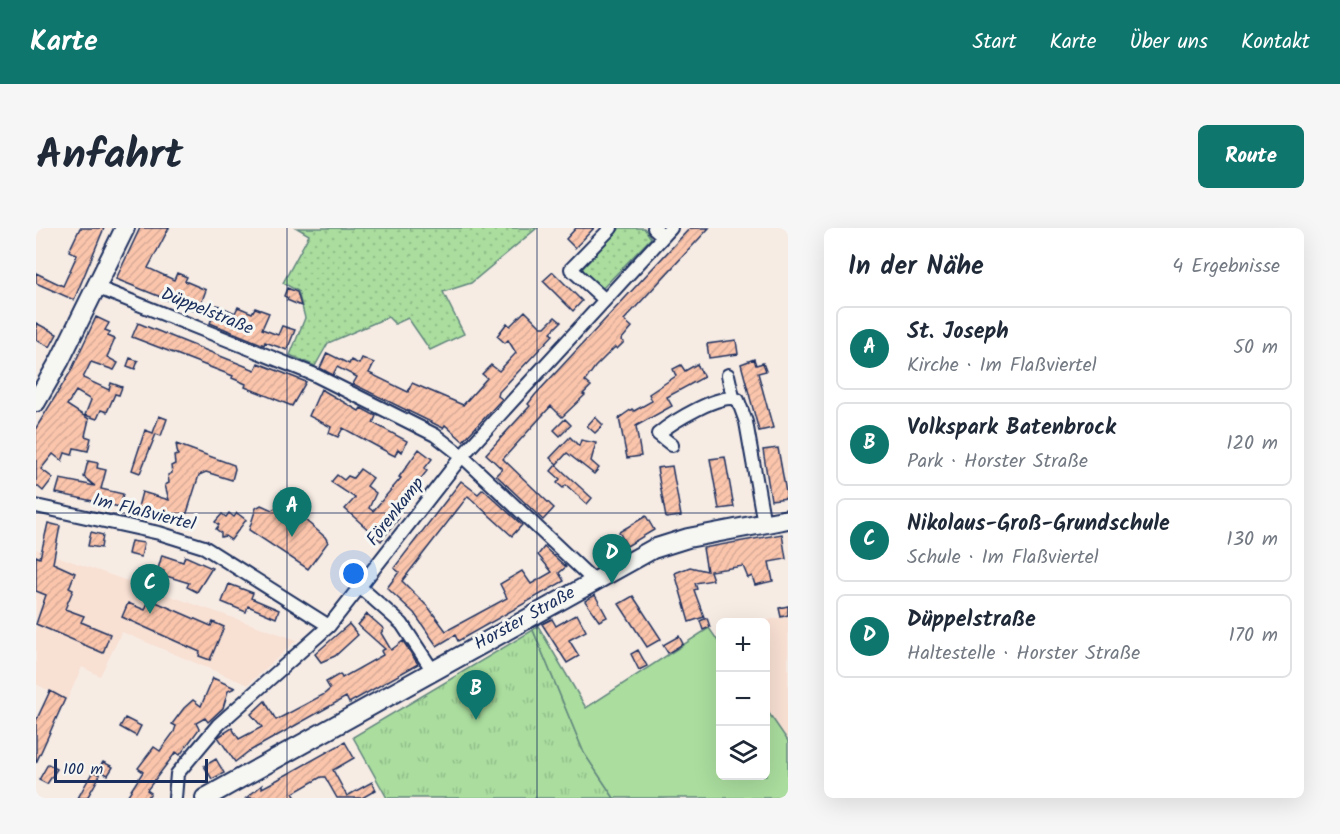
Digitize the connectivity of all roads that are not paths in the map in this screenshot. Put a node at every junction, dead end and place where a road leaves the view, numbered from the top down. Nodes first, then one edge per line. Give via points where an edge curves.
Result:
1 (125, 228) edge
2 (611, 228) edge
3 (662, 231) edge
4 (96, 287) junction
5 (604, 299) junction
6 (728, 375) dead end
7 (733, 397) junction
8 (36, 402) edge
9 (672, 445) dead end
10 (462, 456) junction
11 (36, 506) edge
12 (788, 519) edge
13 (764, 524) junction
14 (593, 580) junction
15 (361, 586) junction
16 (328, 626) junction
17 (433, 671) junction
18 (175, 798) edge
19 (205, 798) edge

1 - 4 main road
2 - 5 street via 571,269
3 - 5 street, Förenkamp
4 - 8 main road
4 - 10 street, Düppelstraße via 313,374 435,435
5 - 10 street, Förenkamp
6 - 7 street
7 - 9 street via 678,418 658,434
7 - 13 street via 741,405 746,422
10 - 14 street, Düppelstraße
10 - 15 street, Förenkamp
11 - 16 street, Im Flaßviertel via 159,532 204,547
12 - 13 main road, Horster Straße
13 - 14 main road, Horster Straße via 674,542
14 - 17 main road, Horster Straße
15 - 16 street, Förenkamp
15 - 17 street via 402,624
16 - 18 street, Förenkamp via 218,725 177,774
17 - 19 main road, Horster Straße

